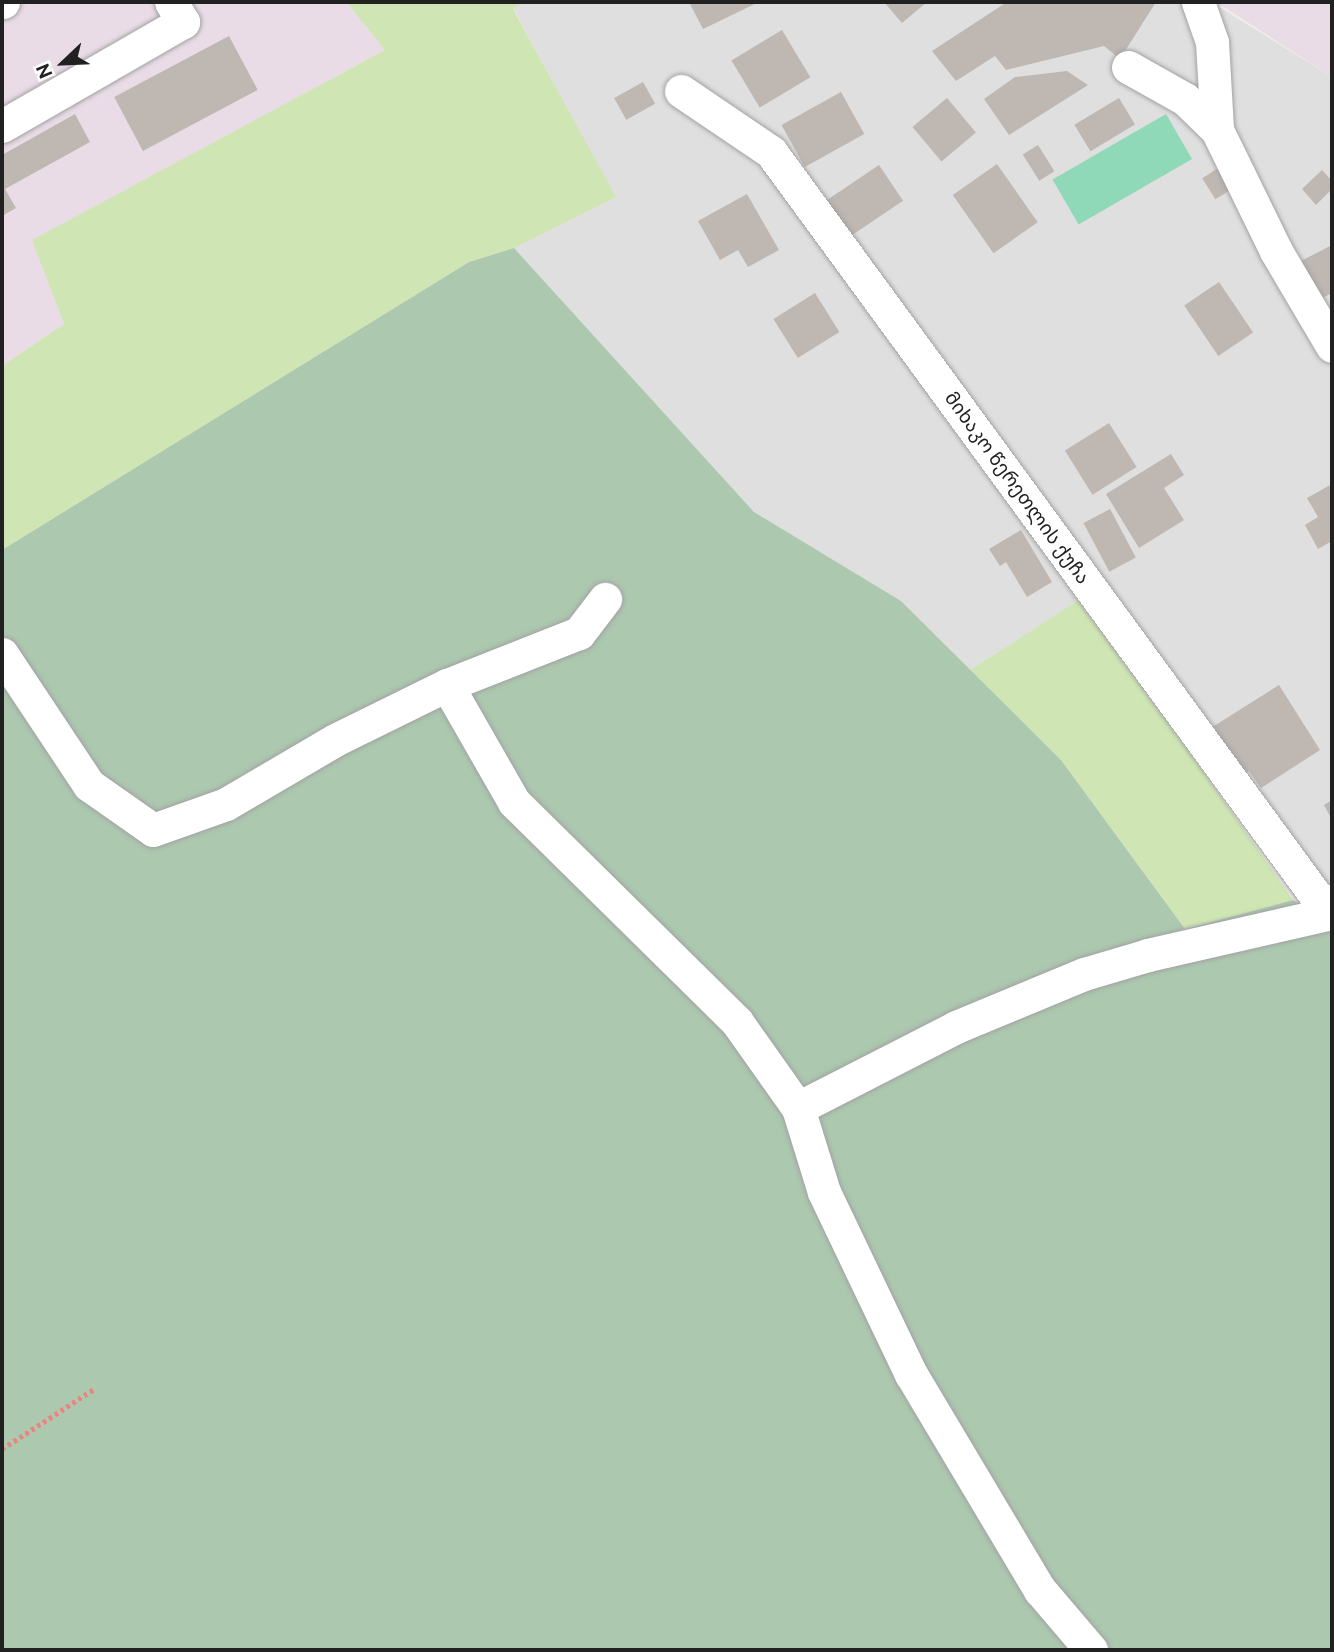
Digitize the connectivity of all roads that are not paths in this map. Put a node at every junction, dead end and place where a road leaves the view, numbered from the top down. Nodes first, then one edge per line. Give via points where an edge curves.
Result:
1 (171, 2) edge
2 (1198, 2) edge
3 (1128, 67) dead end
4 (681, 91) dead end
5 (2, 126) edge
6 (1217, 130) junction
7 (1332, 346) edge
8 (605, 600) dead end
9 (2, 654) edge
10 (447, 685) junction
11 (1332, 906) edge
12 (1332, 913) edge
13 (798, 1108) junction
14 (1091, 1650) edge

1 - 5 street via 183,22
2 - 6 street via 1212,42
3 - 6 street via 1185,99
4 - 11 street, მიხაკო წერეთლის ქუჩა via 771,152 1316,896
6 - 7 street via 1276,251
8 - 10 street via 579,633
9 - 10 street via 89,785 153,830 226,804 335,740
10 - 13 street via 514,802 737,1023
12 - 13 street via 1084,974 956,1027
13 - 14 street via 824,1192 911,1374 1040,1590

